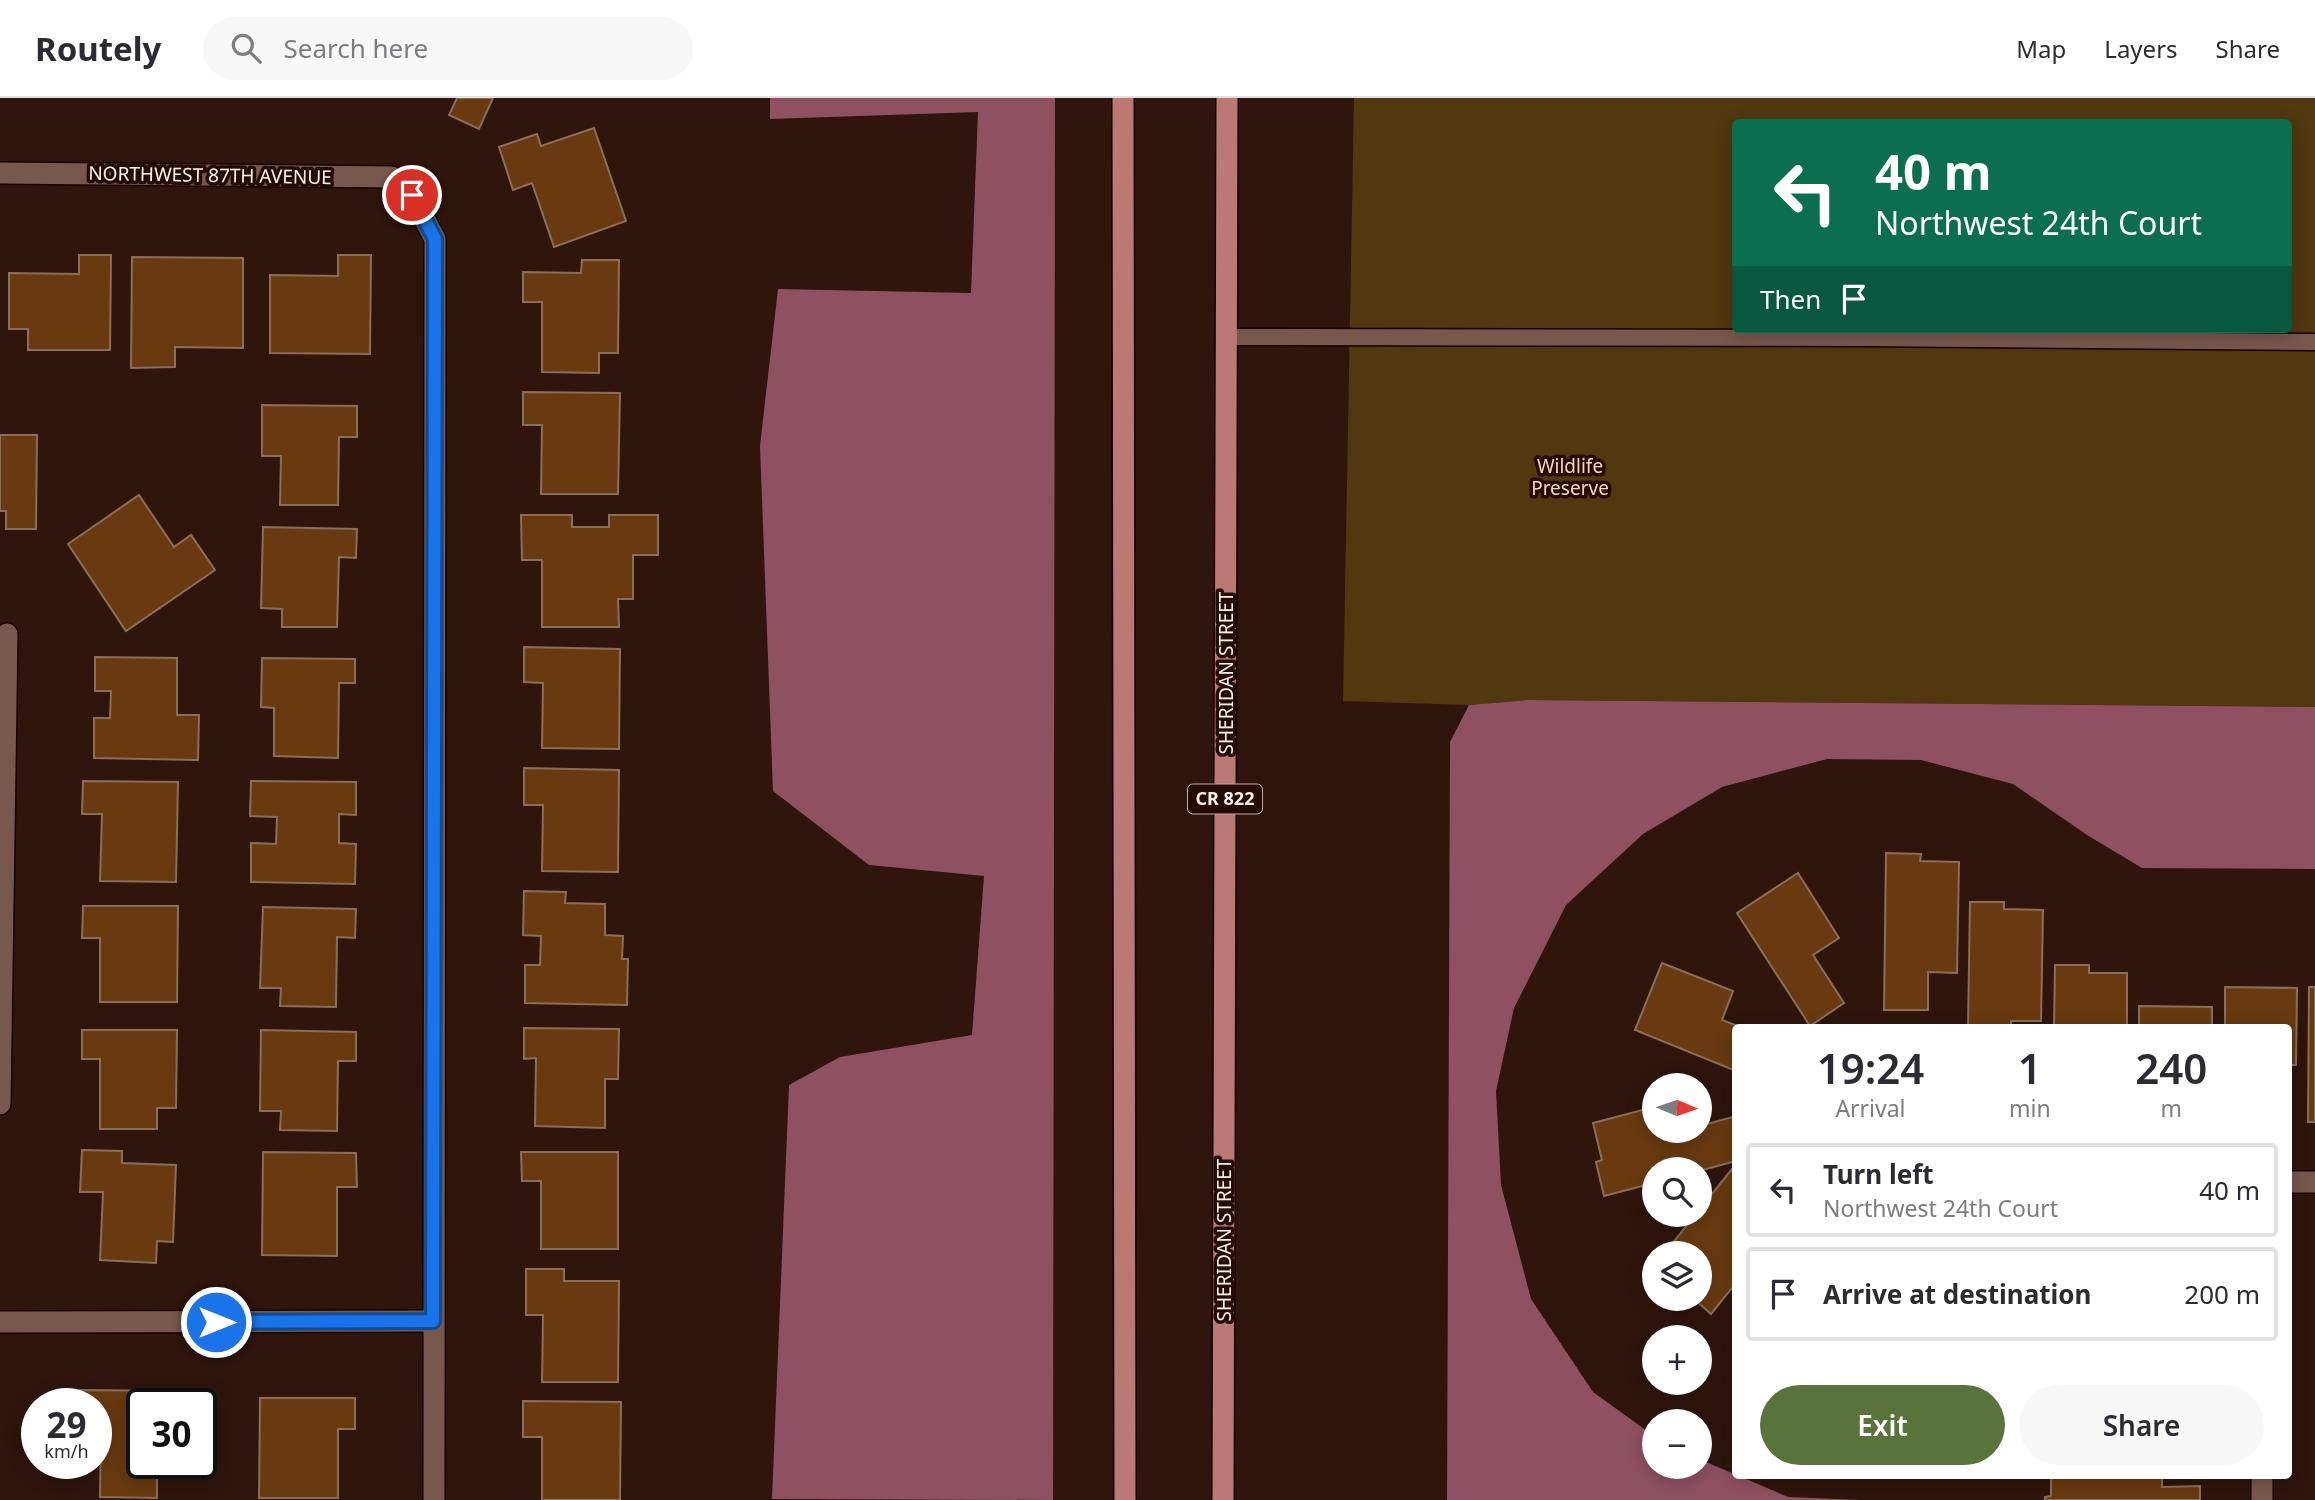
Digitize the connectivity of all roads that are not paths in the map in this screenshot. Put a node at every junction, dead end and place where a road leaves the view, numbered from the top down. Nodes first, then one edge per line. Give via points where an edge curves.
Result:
1 (1123, 98) edge
2 (1227, 98) edge
3 (0, 173) edge
4 (1226, 337) junction
5 (2315, 342) edge
6 (7, 634) dead end
7 (0, 1104) edge
8 (2292, 1182) edge
9 (2315, 1182) edge
10 (433, 1321) junction
11 (0, 1322) edge
12 (2262, 1479) edge
13 (434, 1500) edge
14 (1125, 1500) edge
15 (1223, 1500) edge
16 (2262, 1500) edge

1 - 14 main road
2 - 4 main road, SHERIDAN STREET / CR 822
3 - 10 street, NORTHWEST 87TH AVENUE via 392,177 412,195 435,239
4 - 5 lane
4 - 15 main road, SHERIDAN STREET / CR 822
6 - 7 street
8 - 9 street
10 - 11 street
10 - 13 street
12 - 16 street

